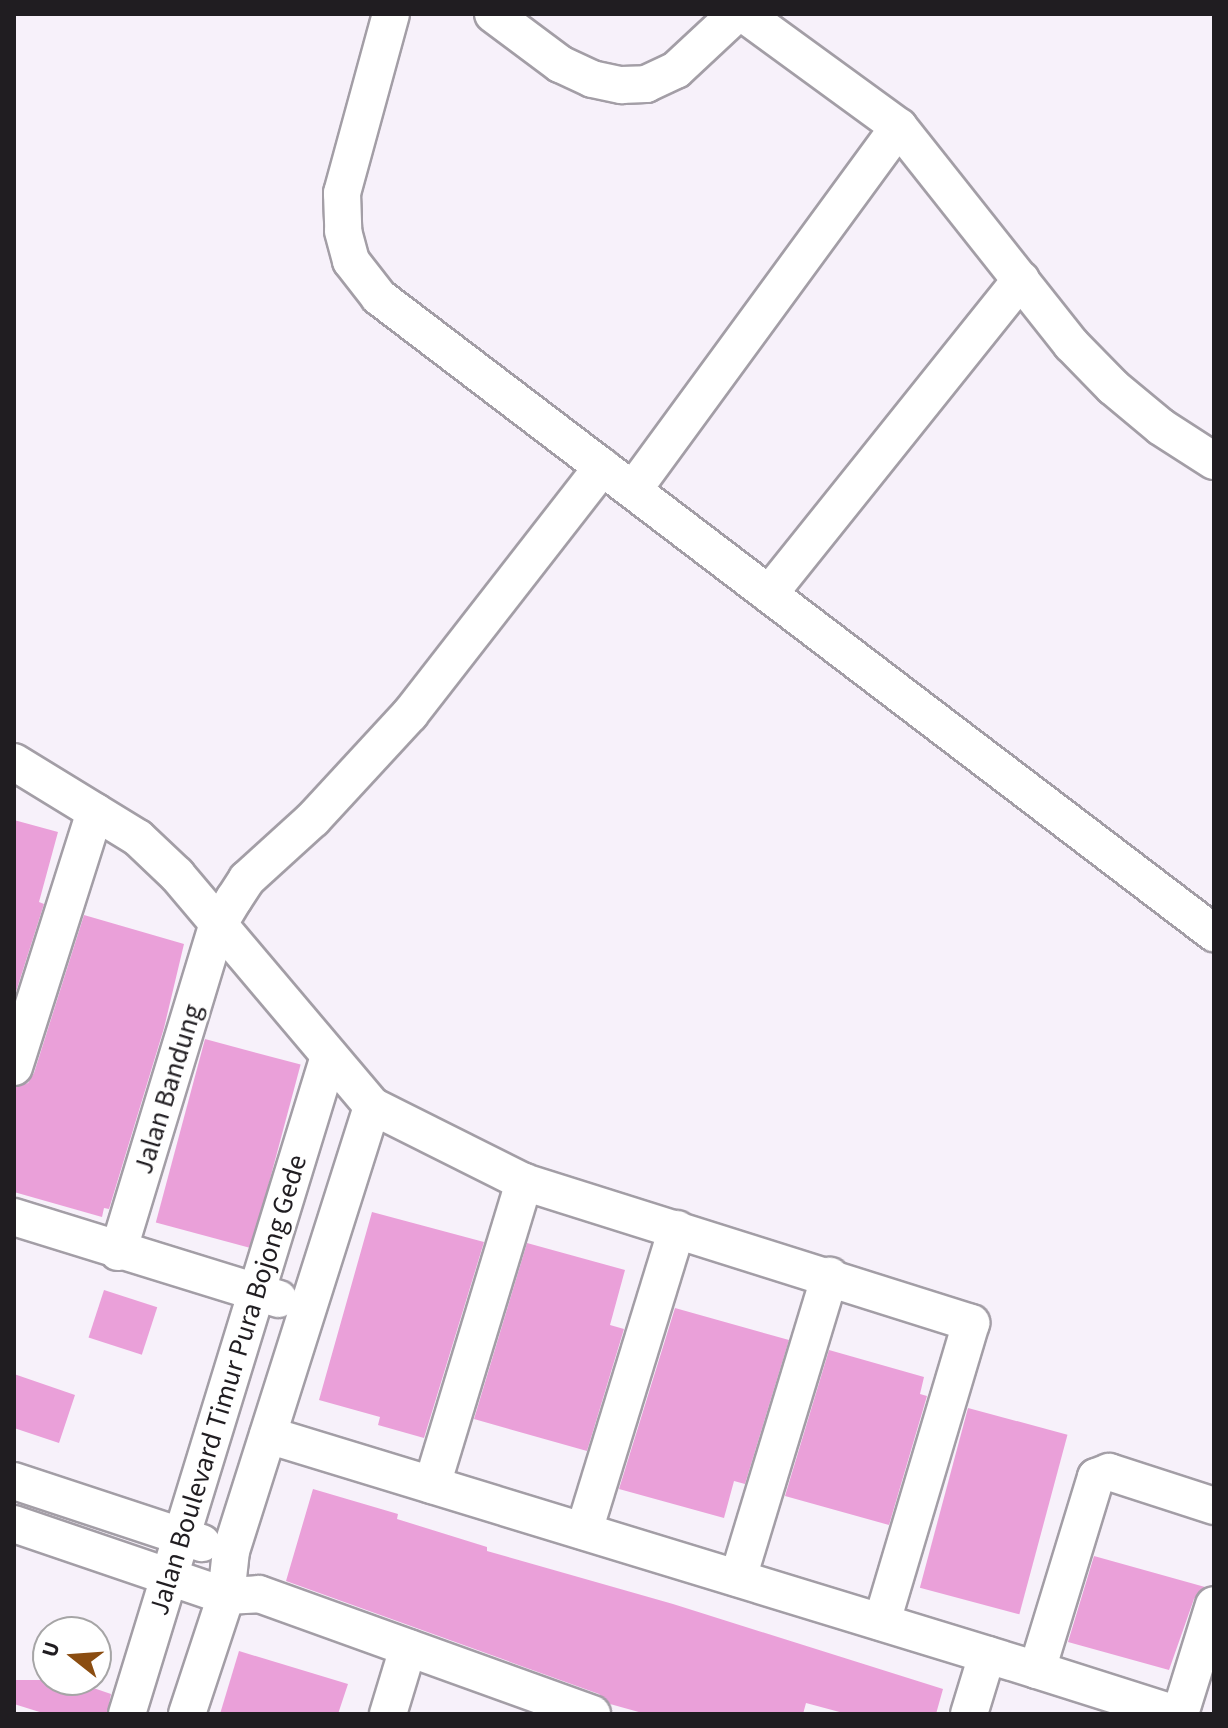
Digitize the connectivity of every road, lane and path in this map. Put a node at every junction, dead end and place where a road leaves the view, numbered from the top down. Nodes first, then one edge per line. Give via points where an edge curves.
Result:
1 (391, 14) edge
2 (493, 14) edge
3 (736, 14) edge
4 (744, 14) edge
5 (899, 127) junction
6 (1021, 279) junction
7 (1214, 461) edge
8 (602, 467) junction
9 (633, 490) junction
10 (769, 594) junction
11 (14, 762) edge
12 (95, 812) junction
13 (217, 927) junction
14 (1214, 933) edge
15 (329, 1056) junction
16 (14, 1067) edge
17 (372, 1106) junction
18 (524, 1182) junction
19 (14, 1217) edge
20 (677, 1229) junction
21 (118, 1252) junction
22 (830, 1276) junction
23 (256, 1294) junction
24 (308, 1304) junction
25 (268, 1435) junction
26 (14, 1481) edge
27 (432, 1485) junction
28 (1214, 1506) edge
29 (14, 1524) edge
30 (584, 1531) junction
31 (182, 1538) junction
32 (231, 1551) junction
33 (171, 1576) junction
34 (738, 1578) junction
35 (242, 1595) junction
36 (1214, 1605) edge
37 (882, 1622) junction
38 (408, 1648) junction
39 (987, 1655) junction
40 (1037, 1670) junction
41 (127, 1714) edge
42 (187, 1714) edge
43 (388, 1714) edge
44 (592, 1714) edge
45 (969, 1714) edge
46 (1178, 1714) edge

1 - 8 street via 342,193 351,261 379,297
2 - 3 street via 560,64 621,85 646,84 676,70
4 - 5 street
5 - 6 street
5 - 9 street
6 - 7 street via 1071,344 1113,387
6 - 10 street
8 - 9 street
8 - 13 street, Jalan Bandung via 410,714 313,819 247,879
9 - 10 street
10 - 14 street
11 - 12 street
12 - 13 street via 138,838 177,875
12 - 16 street
13 - 15 street
13 - 21 street, Jalan Bandung
15 - 17 street
15 - 23 street, Jalan Boulevard Timur Pura Bojong Gede
17 - 18 street
17 - 24 street, Jalan Boulevard Timur Pura Bojong Gede
18 - 20 street
18 - 27 street
19 - 21 street
20 - 22 street
20 - 30 street
21 - 23 street
22 - 34 street
22 - 37 street via 971,1323
23 - 24 street
23 - 31 street, Jalan Boulevard Timur Pura Bojong Gede
24 - 25 street, Jalan Boulevard Timur Pura Bojong Gede
25 - 27 street
25 - 32 street, Jalan Boulevard Timur Pura Bojong Gede
26 - 31 street
27 - 30 street
28 - 40 street via 1109,1472 1096,1477
29 - 33 street
30 - 34 street
31 - 32 street
31 - 33 street, Jalan Boulevard Timur Pura Bojong Gede
32 - 35 street, Jalan Boulevard Timur Pura Bojong Gede
33 - 35 street
33 - 41 street, Jalan Boulevard Timur Pura Bojong Gede
34 - 37 street
35 - 38 street
35 - 42 street, Jalan Boulevard Timur Pura Bojong Gede
36 - 46 street
37 - 39 street
38 - 43 street
38 - 44 street
39 - 40 street
39 - 45 street
40 - 46 street

